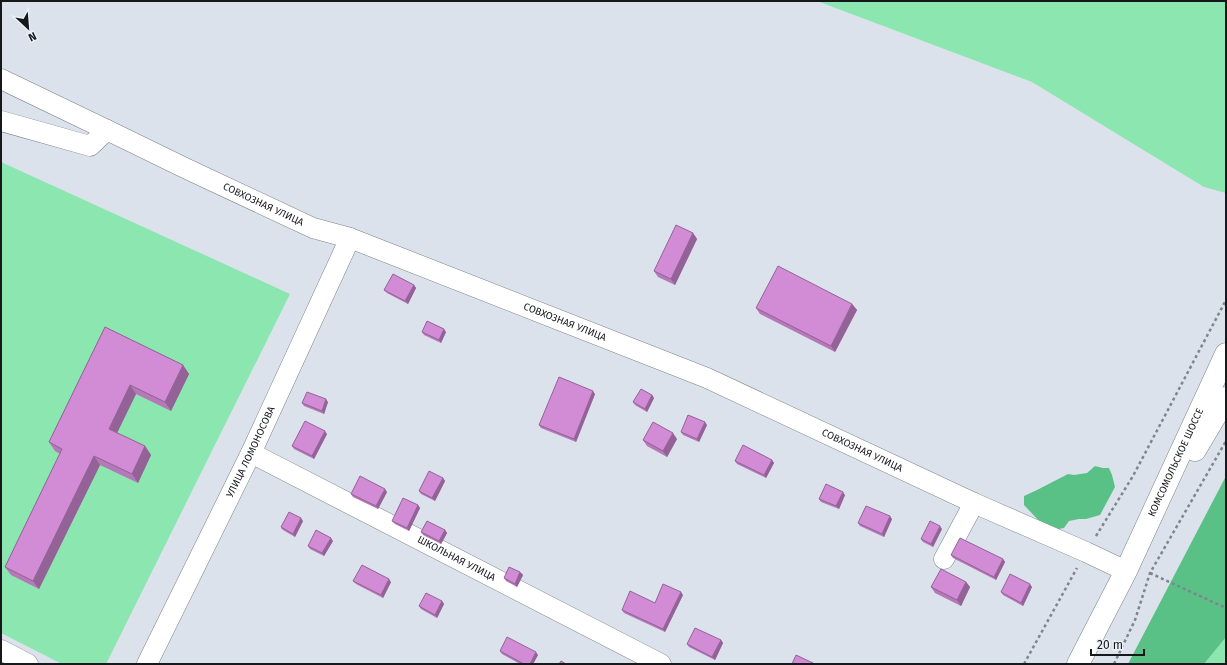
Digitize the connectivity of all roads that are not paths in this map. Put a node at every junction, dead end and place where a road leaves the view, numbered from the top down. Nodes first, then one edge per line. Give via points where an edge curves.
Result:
1 (1, 79) edge
2 (1, 121) edge
3 (107, 130) junction
4 (350, 238) junction
5 (1226, 354) edge
6 (1226, 398) edge
7 (251, 453) junction
8 (974, 503) junction
9 (944, 560) dead end
10 (1126, 571) junction
11 (1, 650) edge
12 (28, 664) edge
13 (147, 664) edge
14 (661, 664) edge
15 (1078, 664) edge

1 - 3 street, СОВХОЗНАЯ УЛИЦА
2 - 3 street via 90,146
3 - 4 street, СОВХОЗНАЯ УЛИЦА via 313,228
4 - 7 street, УЛИЦА ЛОМОНОСОВА
4 - 8 street, СОВХОЗНАЯ УЛИЦА via 707,378
5 - 10 main road, КОМСОМОЛЬСКОЕ ШОССЕ
6 - 10 main road, КОМСОМОЛЬСКОЕ ШОССЕ
7 - 13 street, УЛИЦА ЛОМОНОСОВА
7 - 14 street, ШКОЛЬНАЯ УЛИЦА
8 - 9 street
8 - 10 street, СОВХОЗНАЯ УЛИЦА
10 - 15 main road, КОМСОМОЛЬСКОЕ ШОССЕ
11 - 12 street

